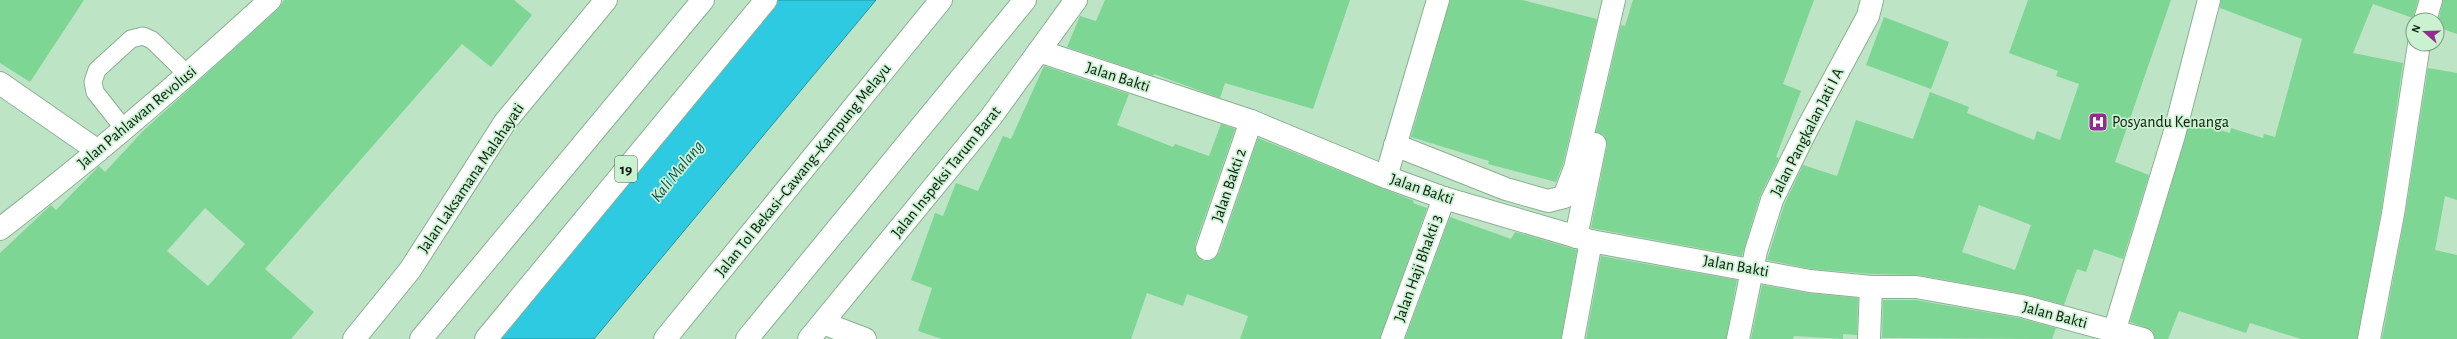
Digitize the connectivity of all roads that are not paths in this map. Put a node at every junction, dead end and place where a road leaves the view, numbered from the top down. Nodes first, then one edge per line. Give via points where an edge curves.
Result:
1 (270, 0) edge
2 (606, 0) edge
3 (703, 0) edge
4 (766, 0) edge
5 (941, 0) edge
6 (1025, 0) edge
7 (1076, 0) edge
8 (1438, 0) edge
9 (1614, 0) edge
10 (1624, 0) edge
11 (1872, 0) edge
12 (2209, 0) edge
13 (2431, 0) edge
14 (2427, 12) edge
15 (1039, 51) junction
16 (2418, 52) edge
17 (189, 76) junction
18 (0, 83) edge
19 (1251, 121) junction
20 (125, 130) junction
21 (1395, 146) junction
22 (98, 151) junction
23 (1386, 177) junction
24 (1444, 198) junction
25 (0, 228) edge
26 (1584, 239) junction
27 (1207, 249) dead end
28 (1752, 269) junction
29 (1871, 287) junction
30 (823, 323) junction
31 (2114, 332) junction
32 (422, 338) edge
33 (354, 339) edge
34 (486, 339) edge
35 (665, 339) edge
36 (747, 339) edge
37 (809, 339) edge
38 (864, 339) edge
39 (1392, 339) edge
40 (1573, 339) edge
41 (1738, 339) edge
42 (1869, 339) edge
43 (2143, 339) edge
44 (2369, 339) edge

1 - 17 main road, Jalan Pahlawan Revolusi
2 - 33 main road, Jalan Laksamana Malahayati via 505,122 410,270
3 - 32 main road
4 - 34 main road, 19
5 - 35 main road, Jalan Tol Bekasi–Cawang–Kampung Melayu
6 - 36 main road
7 - 15 main road, Jalan Inspeksi Tarum Barat
8 - 21 main road
9 - 21 main road via 1575,168 1564,197 1548,201 1506,189
10 - 26 main road
11 - 28 main road, Jalan Pangkalan Jati I A via 1868,16 1772,200
12 - 31 main road via 2174,135
13 - 14 main road
15 - 19 main road, Jalan Bakti
15 - 30 main road, Jalan Inspeksi Tarum Barat via 991,117
16 - 44 main road via 2393,214
17 - 20 main road, Jalan Pahlawan Revolusi
17 - 20 lane via 152,40 143,36 131,39 97,70 93,82 95,92
18 - 22 main road
19 - 23 main road, Jalan Bakti
19 - 27 main road, Jalan Bakti 2
20 - 22 main road, Jalan Pahlawan Revolusi
21 - 23 main road
22 - 25 main road, Jalan Pahlawan Revolusi
23 - 24 main road, Jalan Bakti
24 - 26 main road, Jalan Bakti
24 - 39 main road, Jalan Haji Bhakti 3
26 - 28 main road, Jalan Bakti
26 - 40 main road
28 - 29 main road, Jalan Bakti via 1810,281
28 - 41 main road, Jalan Pangkalan Jati I A
29 - 31 main road, Jalan Bakti via 1916,287 2022,306
29 - 42 main road
30 - 37 main road, Jalan Inspeksi Tarum Barat
30 - 38 main road
31 - 43 main road, Jalan Bakti

